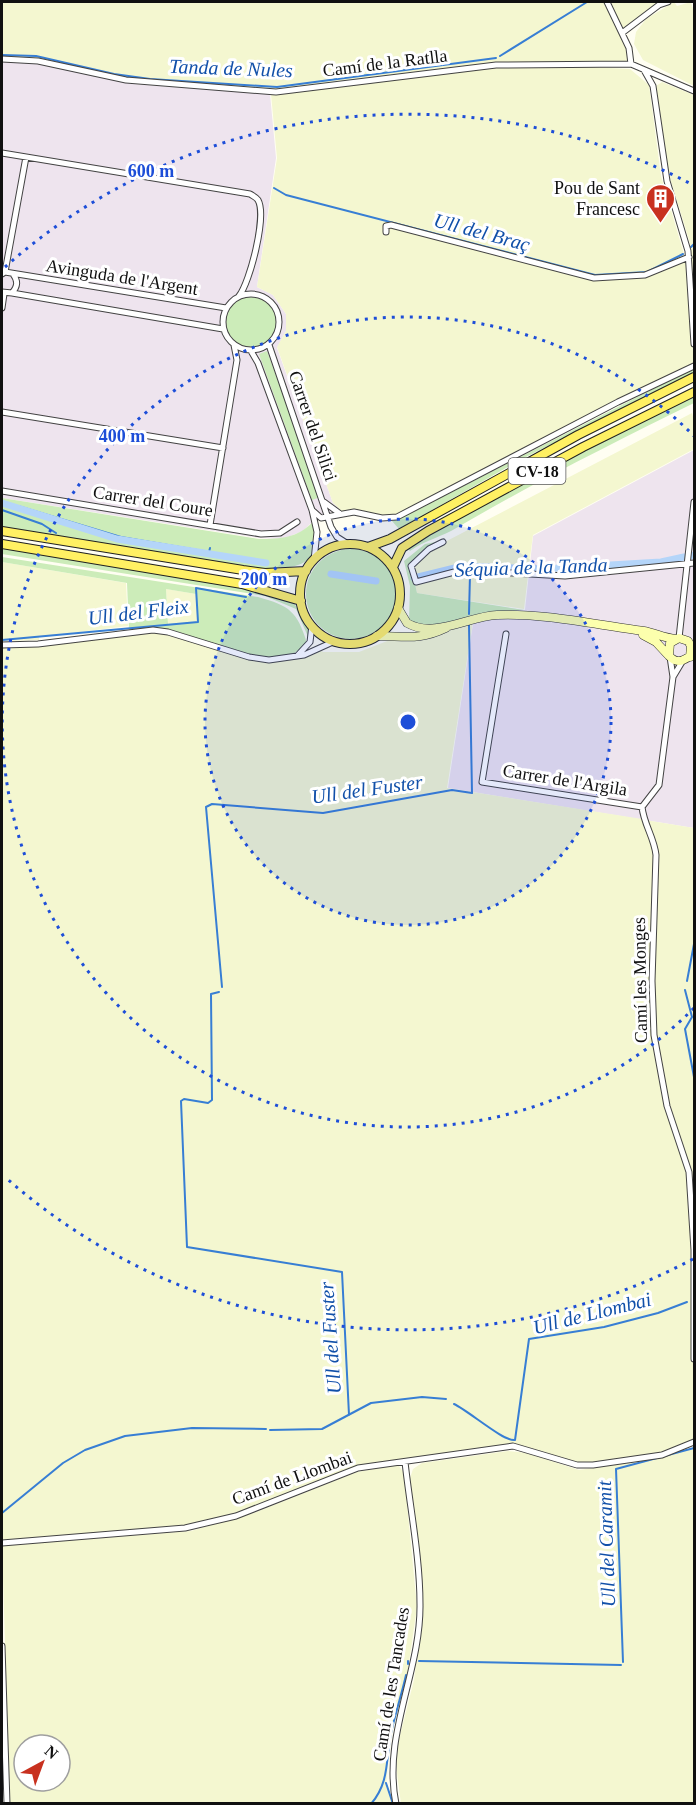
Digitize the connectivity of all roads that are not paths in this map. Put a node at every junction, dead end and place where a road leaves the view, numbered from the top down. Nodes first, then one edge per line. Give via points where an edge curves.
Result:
1 (607, 2) edge
2 (668, 2) edge
3 (622, 33) junction
4 (2, 59) edge
5 (632, 64) junction
6 (643, 68) junction
7 (694, 91) edge
8 (2, 153) edge
9 (26, 157) junction
10 (386, 232) dead end
11 (689, 257) junction
12 (3, 273) edge
13 (13, 274) junction
14 (249, 279) junction
15 (3, 293) edge
16 (12, 293) junction
17 (255, 294) junction
18 (239, 296) junction
19 (226, 308) junction
20 (2, 309) edge
21 (224, 329) junction
22 (694, 344) edge
23 (234, 345) junction
24 (269, 345) junction
25 (248, 350) junction
26 (237, 360) junction
27 (694, 366) edge
28 (694, 377) edge
29 (694, 392) edge
30 (2, 412) edge
31 (223, 448) junction
32 (2, 491) edge
33 (324, 501) junction
34 (694, 502) edge
35 (312, 510) junction
36 (339, 513) junction
37 (328, 518) junction
38 (297, 522) dead end
39 (210, 525) junction
40 (2, 531) edge
41 (443, 542) dead end
42 (2, 544) edge
43 (348, 544) junction
44 (368, 547) junction
45 (314, 560) junction
46 (694, 563) edge
47 (687, 565) junction
48 (393, 567) junction
49 (306, 571) junction
50 (301, 601) junction
51 (398, 608) junction
52 (312, 625) junction
53 (454, 625) junction
54 (630, 631) junction
55 (506, 634) dead end
56 (377, 636) junction
57 (684, 640) edge
58 (335, 641) junction
59 (2, 645) edge
60 (296, 656) junction
61 (669, 656) junction
62 (692, 656) edge
63 (682, 662) junction
64 (673, 677) junction
65 (642, 807) junction
66 (694, 1359) edge
67 (694, 1442) edge
68 (405, 1462) junction
69 (2, 1543) edge
70 (2, 1646) edge
71 (8, 1803) edge
72 (396, 1803) edge

1 - 3 street
2 - 3 street
3 - 5 street
4 - 5 street, Camí de la Ratlla via 38,61 126,80 276,92 496,65
5 - 6 street
6 - 7 street
6 - 11 street via 652,86 666,181
8 - 9 street
9 - 12 street
9 - 14 street via 250,194 258,200 260,215
10 - 11 street via 386,226 391,225 594,278 645,275
11 - 22 street
12 - 13 street, Avinguda de l'Argent
13 - 16 street via 17,280
13 - 19 street, Avinguda de l'Argent
14 - 17 street
14 - 18 street
15 - 16 street, Avinguda de l'Argent
15 - 20 street
16 - 21 street, Avinguda de l'Argent
17 - 18 street
17 - 24 street via 271,302 279,319 279,329
18 - 19 street
19 - 21 street
21 - 23 street
23 - 25 street
23 - 26 street
24 - 25 street
24 - 33 street, Carrer del Silici
25 - 26 street
25 - 35 street, Carrer del Silici via 258,363
26 - 31 street
27 - 36 street via 397,517
28 - 44 main road, CV-18 via 569,439 390,539
29 - 48 main road, CV-18 via 428,531 402,548
30 - 31 street
31 - 39 street
32 - 39 street, Carrer del Coure
33 - 36 street
33 - 37 street, Carrer del Silici
34 - 47 street
35 - 37 street, Carrer del Silici via 321,518
35 - 45 street, Carrer del Silici via 317,532
36 - 37 street
37 - 43 street, Carrer del Silici via 333,532
38 - 39 street, Carrer del Coure via 280,533 261,534
40 - 49 main road via 265,573
41 - 47 street via 411,566 416,582 462,570 565,576
42 - 50 main road via 242,584
43 - 44 main road
43 - 45 main road via 330,549
44 - 48 main road
45 - 49 main road
46 - 47 street
47 - 57 street via 680,629
48 - 51 main road via 399,584
49 - 50 main road
50 - 52 main road
51 - 53 main road via 406,623 417,627
51 - 56 main road via 390,624
52 - 58 main road
52 - 60 street via 309,642
53 - 54 main road via 493,615 518,614
53 - 56 main road via 427,637
54 - 57 main road
54 - 61 main road via 656,642
55 - 65 street, Carrer de l'Argila via 482,782
56 - 58 main road via 357,643
57 - 61 main road via 670,643
57 - 62 main road via 691,646
58 - 60 street
59 - 60 street via 153,630 249,657 269,660
61 - 63 main road
61 - 64 street
62 - 63 main road
63 - 64 street
64 - 65 street via 659,785
65 - 66 street, Camí les Monges via 656,855 654,1035 668,1106 688,1172 694,1250
67 - 68 street, Camí de Llombai via 662,1455 593,1465 577,1465 513,1446
68 - 69 street, Camí de Llombai via 358,1468 236,1516 185,1528
68 - 72 street, Camí de les Tancades via 420,1605 411,1676 394,1744 391,1772
70 - 71 street

